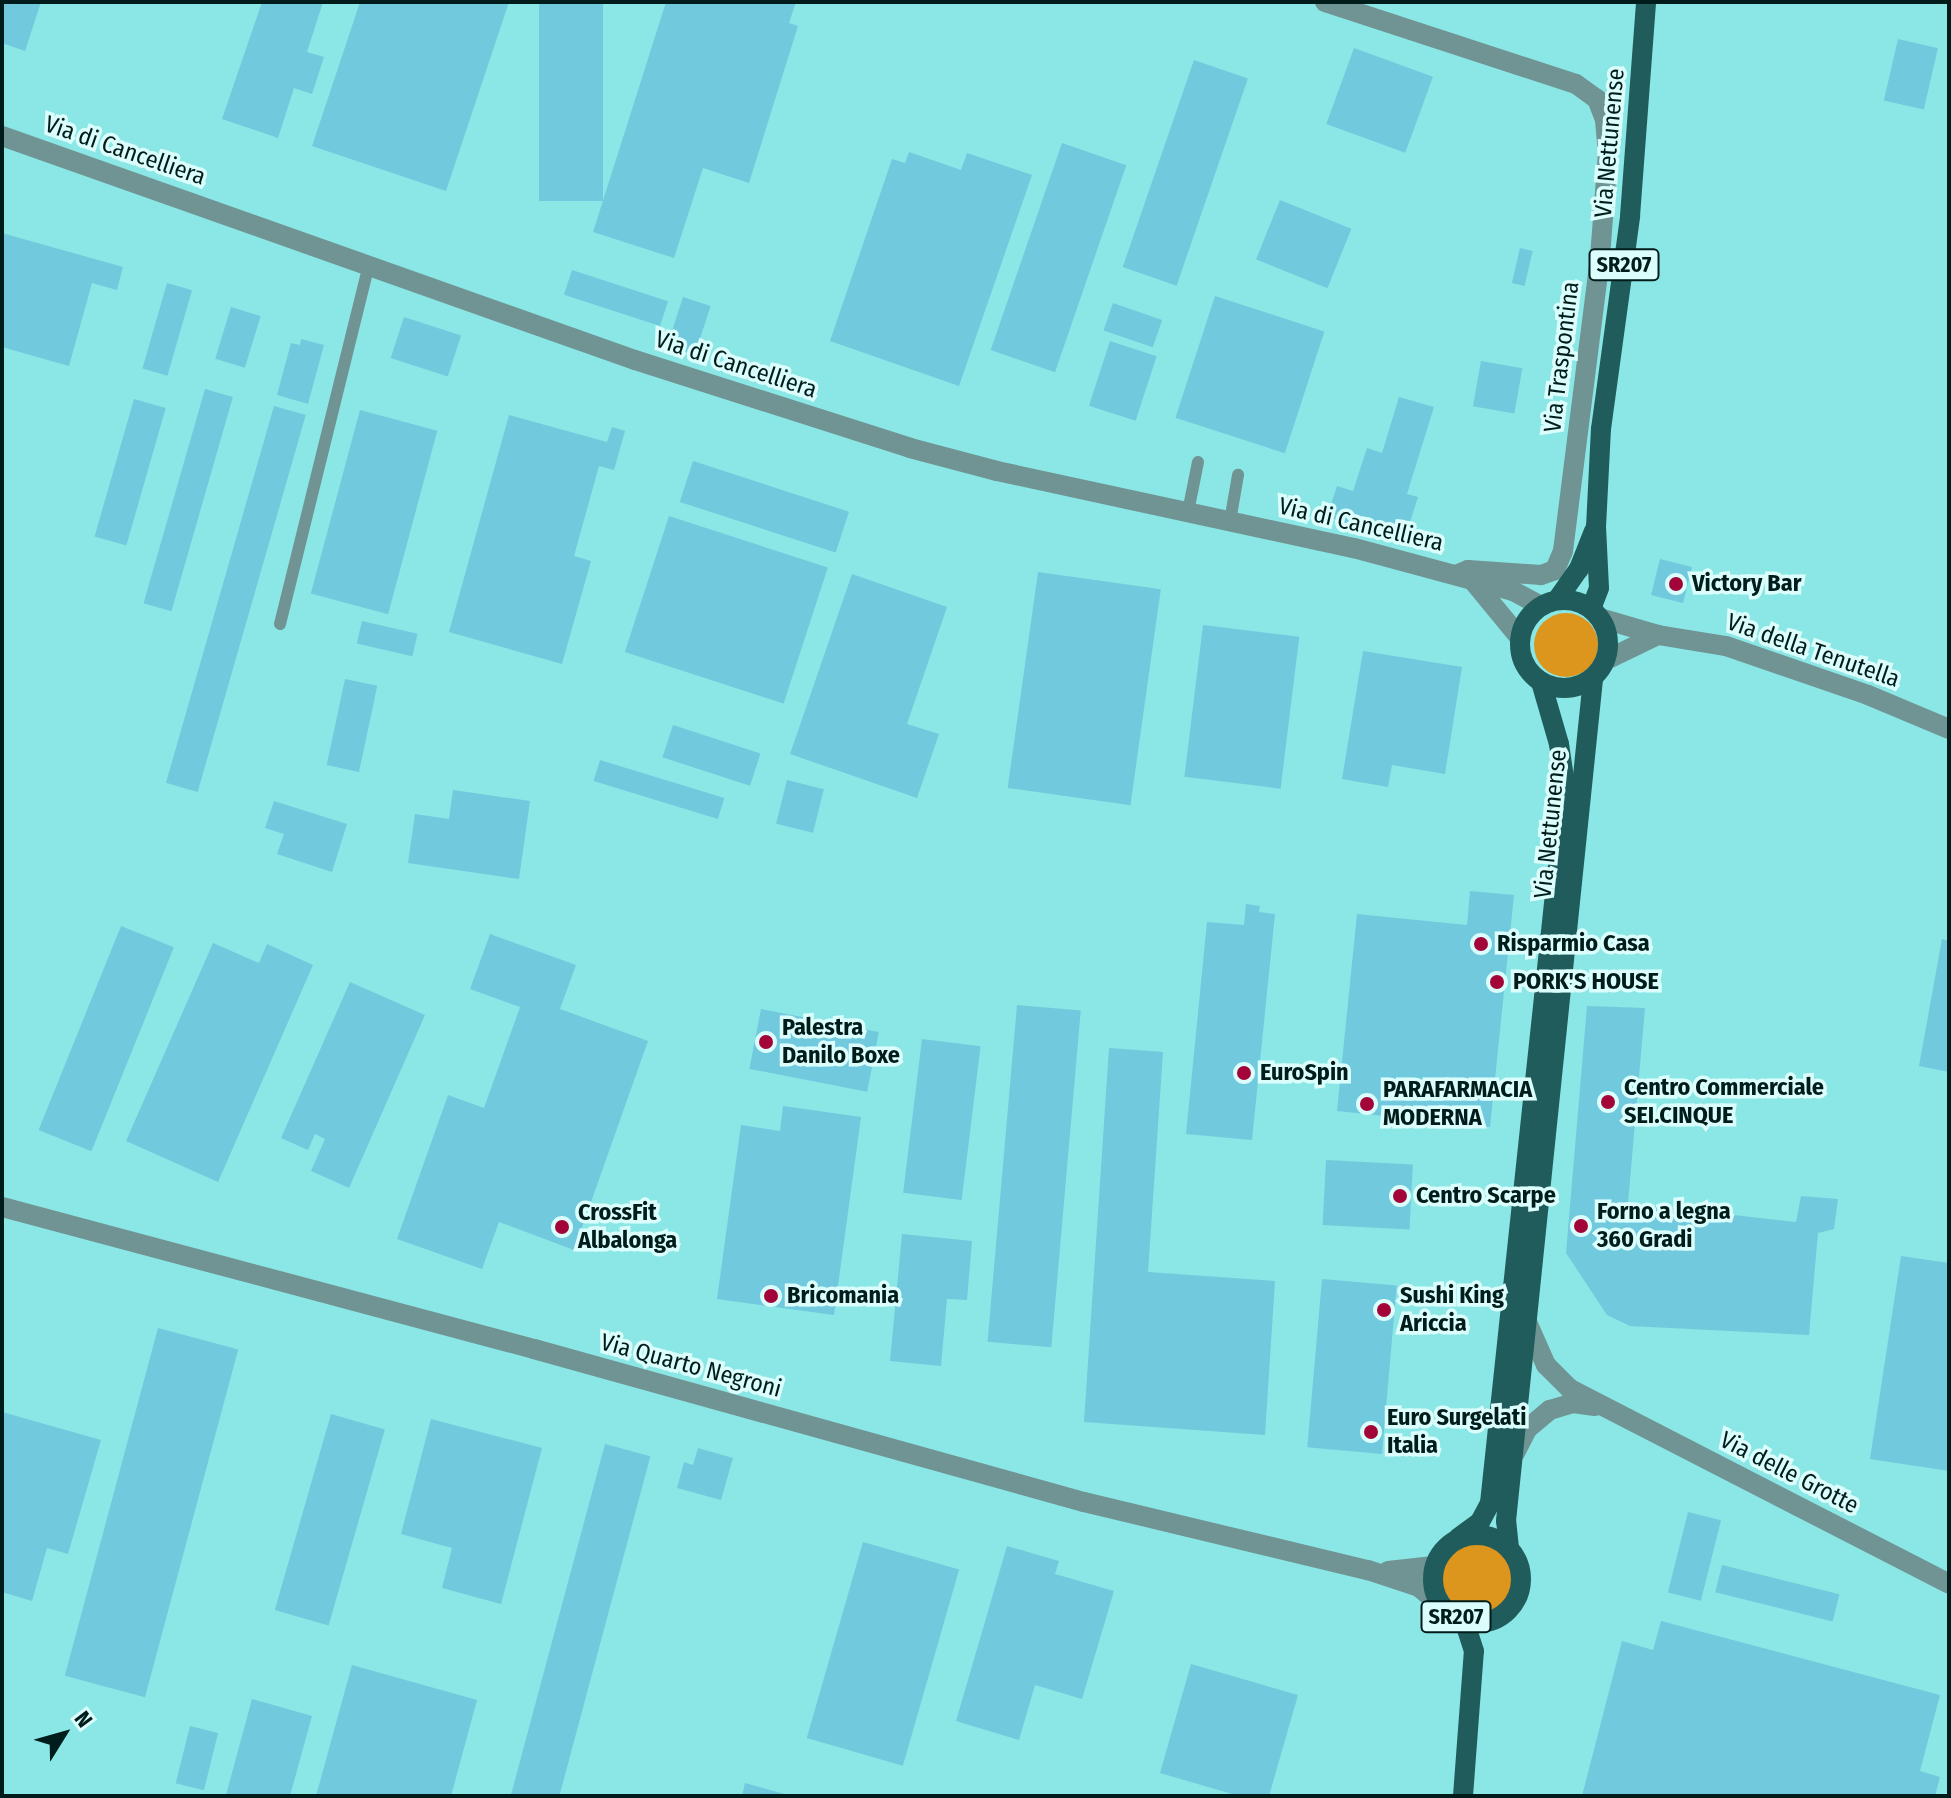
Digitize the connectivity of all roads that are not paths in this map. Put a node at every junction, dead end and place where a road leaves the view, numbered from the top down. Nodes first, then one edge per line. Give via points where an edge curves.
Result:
1 (1325, 2) edge
2 (1646, 2) edge
3 (2, 136) edge
4 (369, 264) junction
5 (1198, 462) dead end
6 (1238, 475) dead end
7 (1188, 512) junction
8 (1230, 521) junction
9 (1596, 527) junction
10 (1464, 578) junction
11 (1549, 603) junction
12 (1596, 614) junction
13 (280, 624) dead end
14 (1658, 635) junction
15 (1520, 638) junction
16 (1606, 660) junction
17 (1593, 679) junction
18 (1541, 682) junction
19 (1949, 729) edge
20 (2, 1207) edge
21 (1527, 1322) junction
22 (1605, 1409) junction
23 (1513, 1457) junction
24 (1458, 1538) junction
25 (1509, 1548) junction
26 (1434, 1566) junction
27 (1368, 1570) junction
28 (1949, 1584) edge
29 (1444, 1608) junction
30 (1464, 1621) junction
31 (1487, 1622) junction
32 (1474, 1651) junction
33 (1463, 1796) edge

1 - 10 street, Via Traspontina via 1576,84 1597,99 1605,120 1608,153 1600,258 1563,551 1555,570 1541,575 1468,570
2 - 9 main road, Via Nettunense / SR207 via 1637,148 1601,429
3 - 4 street, Via di Cancelliera
4 - 7 street, Via di Cancelliera via 635,360 910,448
4 - 13 lane
5 - 7 lane
6 - 8 lane
7 - 8 street, Via di Cancelliera
8 - 10 street, Via di Cancelliera
9 - 11 main road, Via Nettunense / SR207 via 1579,569
9 - 12 main road, Via Nettunense / SR207
10 - 11 street, Via di Cancelliera
10 - 15 street
11 - 12 main road via 1580,603
11 - 15 main road, Via Nettunense / SR207 via 1527,620
12 - 14 street, Via della Tenutella
12 - 16 main road, Via Nettunense / SR207 via 1608,639
14 - 16 street
14 - 19 street, Via della Tenutella via 1726,646
15 - 18 main road, Via Nettunense / SR207 via 1524,663
16 - 17 main road, Via Nettunense / SR207
17 - 18 main road via 1567,689
17 - 21 main road, Via Nettunense / SR207
18 - 24 main road, Via Nettunense / SR207 via 1566,791 1490,1503 1480,1522
20 - 27 street, Via Quarto Negroni via 1084,1502
21 - 22 street, Via delle Grotte via 1551,1372
21 - 23 main road, Via Nettunense / SR207
22 - 23 street, Via delle Grotte via 1573,1403 1550,1410 1527,1429
22 - 28 street, Via delle Grotte
23 - 25 main road, Via Nettunense / SR207 via 1506,1521
24 - 25 main road via 1485,1535
24 - 26 main road, SR207
25 - 31 main road, SR207 via 1519,1566 1521,1587 1505,1613
26 - 27 street, Via Quarto Negroni
26 - 29 main road, SR207 via 1434,1588
27 - 29 street, Via Quarto Negroni via 1419,1587
29 - 30 main road, SR207
30 - 31 main road, SR207
30 - 32 main road, SR207
31 - 32 main road, SR207
32 - 33 main road, SR207

